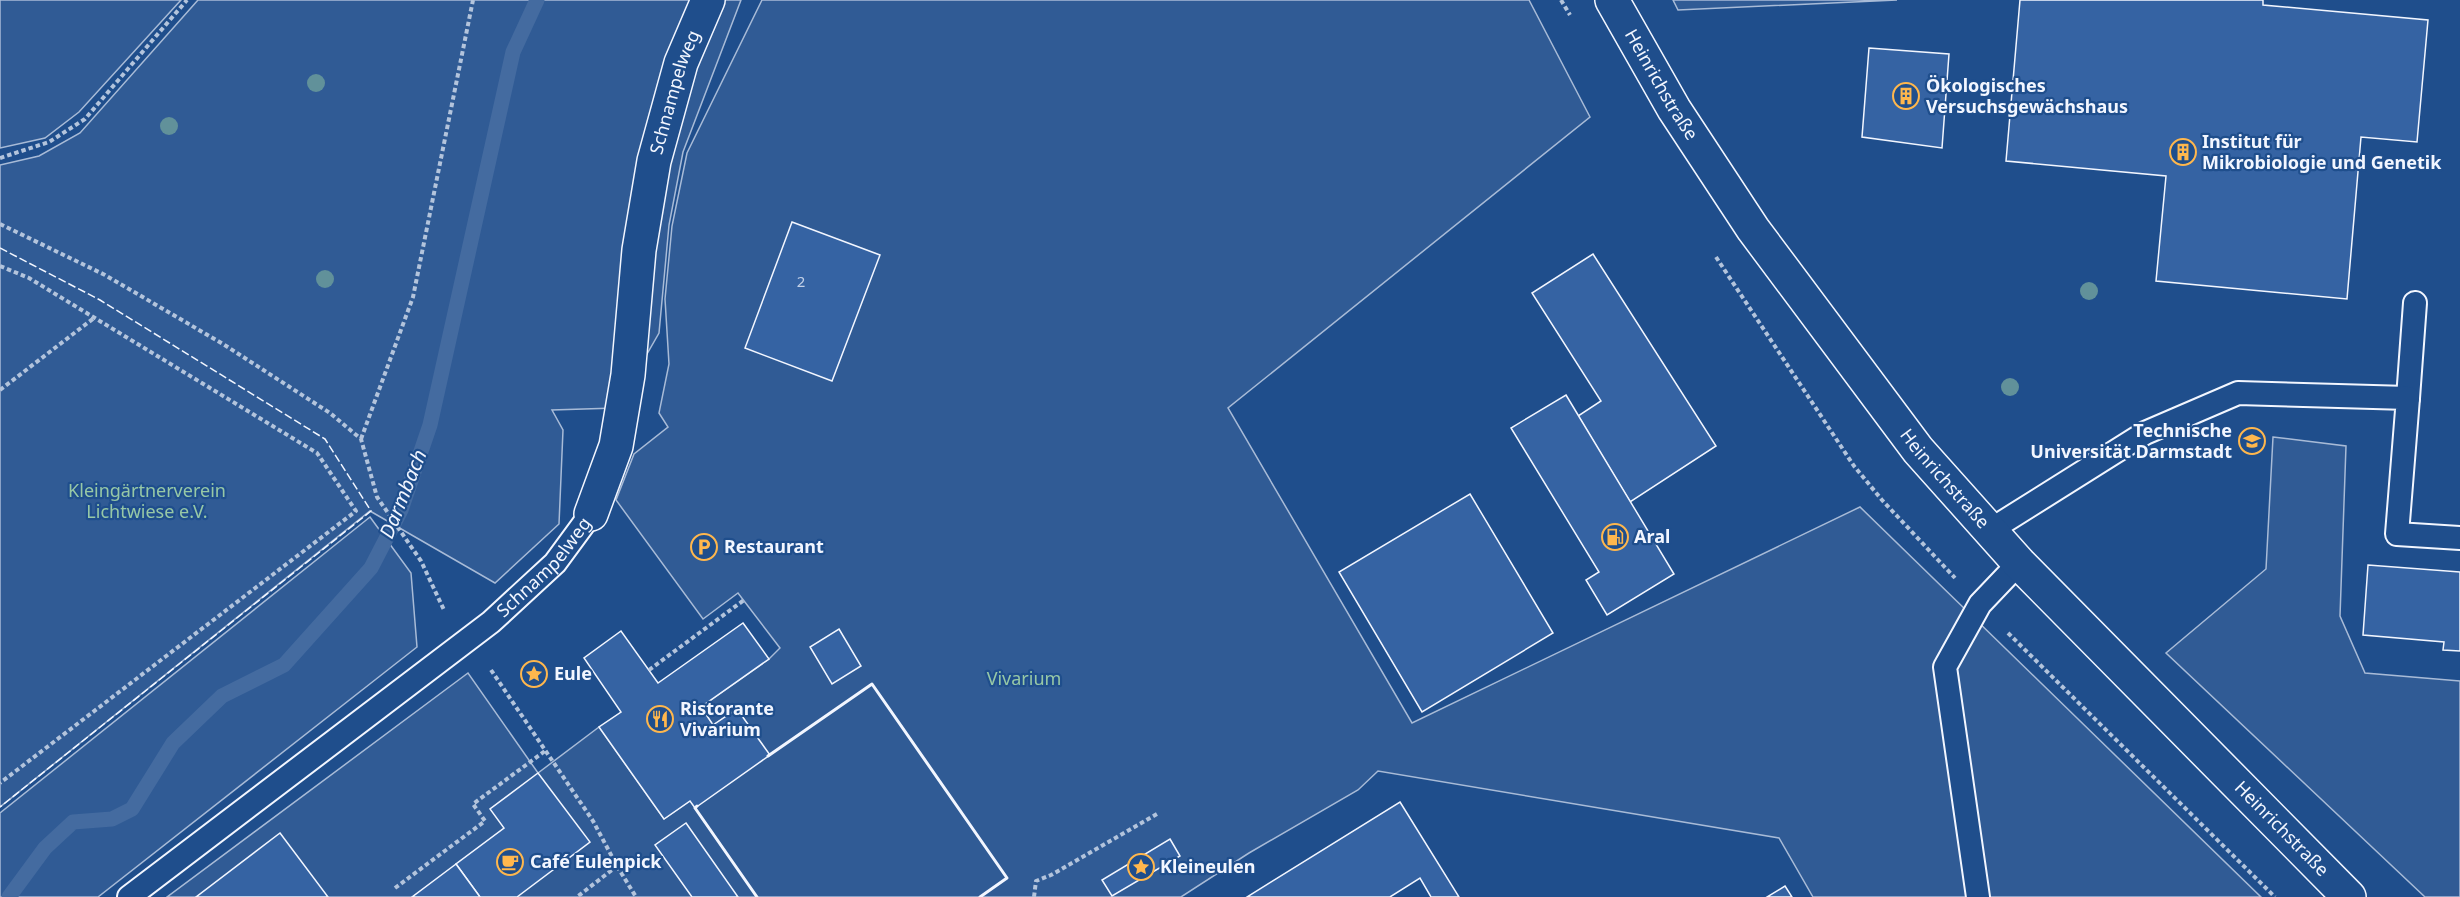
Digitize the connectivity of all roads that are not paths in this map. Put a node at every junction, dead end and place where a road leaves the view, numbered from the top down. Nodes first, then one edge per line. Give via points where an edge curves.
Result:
1 (708, 0) edge
2 (1612, 0) edge
3 (2415, 303) dead end
4 (2408, 398) junction
5 (591, 514) joint
6 (1989, 531) junction
7 (2460, 538) edge
8 (2019, 564) junction
9 (129, 897) edge
10 (1978, 897) edge
11 (2349, 897) edge

1 - 5 main road, Schnampelweg via 681,63 654,161 639,250 628,375 618,436
2 - 6 main road, Heinrichstraße via 1674,109 1753,229 1918,450
3 - 4 lane
4 - 6 lane via 2238,393 2145,433
4 - 7 lane via 2397,534
5 - 9 lane, Schnampelweg via 555,563 491,622
6 - 8 main road, Heinrichstraße
8 - 10 lane via 1980,604 1945,667
8 - 11 main road, Heinrichstraße

